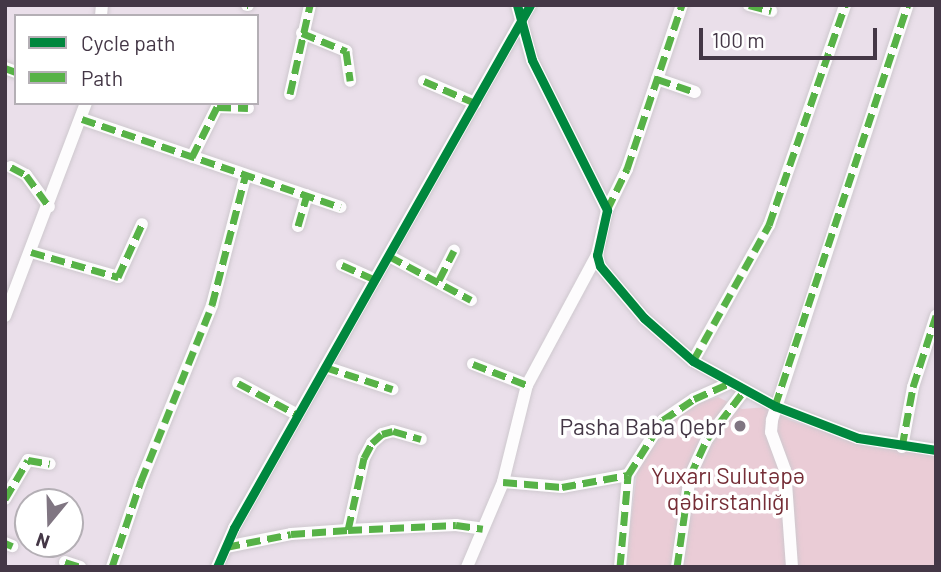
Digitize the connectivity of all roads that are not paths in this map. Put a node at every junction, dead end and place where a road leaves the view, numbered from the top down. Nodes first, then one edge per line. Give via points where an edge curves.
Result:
1 (310, 5) edge
2 (517, 5) edge
3 (530, 5) edge
4 (682, 5) edge
5 (750, 5) edge
6 (845, 5) edge
7 (908, 5) edge
8 (771, 11) dead end
9 (519, 25) junction
10 (302, 33) junction
11 (657, 79) junction
12 (350, 81) dead end
13 (424, 81) dead end
14 (695, 92) dead end
15 (290, 93) dead end
16 (475, 103) junction
17 (86, 105) edge
18 (248, 108) dead end
19 (82, 119) junction
20 (192, 157) junction
21 (11, 167) dead end
22 (245, 177) junction
23 (307, 195) junction
24 (341, 207) dead end
25 (49, 208) junction
26 (607, 210) junction
27 (142, 225) dead end
28 (298, 226) dead end
29 (454, 251) dead end
30 (31, 252) junction
31 (597, 255) junction
32 (389, 256) junction
33 (342, 265) dead end
34 (375, 280) junction
35 (439, 280) junction
36 (471, 300) dead end
37 (5, 316) edge
38 (936, 316) edge
39 (693, 361) junction
40 (473, 364) dead end
41 (325, 367) junction
42 (238, 383) dead end
43 (730, 383) junction
44 (527, 385) junction
45 (392, 389) dead end
46 (744, 391) junction
47 (775, 406) junction
48 (298, 415) junction
49 (421, 439) dead end
50 (902, 447) junction
51 (936, 450) edge
52 (50, 464) dead end
53 (628, 475) junction
54 (503, 482) junction
55 (5, 499) edge
56 (482, 529) junction
57 (348, 530) junction
58 (226, 547) junction
59 (65, 562) dead end
60 (80, 567) edge
61 (112, 567) edge
62 (218, 567) edge
63 (467, 567) edge
64 (620, 567) edge
65 (677, 567) edge
66 (792, 567) edge

1 - 10 street
2 - 9 street
3 - 9 street
4 - 11 street
5 - 8 street
6 - 39 street via 769,225
7 - 47 street
9 - 16 street
9 - 26 street via 573,147
10 - 12 street via 346,51
10 - 15 street
11 - 14 street
11 - 26 street via 627,169
13 - 16 street
16 - 32 street
17 - 19 street
18 - 20 street via 217,107
19 - 20 street
19 - 25 street
20 - 22 street
21 - 25 street via 26,175
22 - 23 street
22 - 61 street via 212,305 141,481
23 - 24 street
23 - 28 street
25 - 30 street
26 - 31 street
27 - 30 street via 118,277
29 - 35 street
30 - 37 street
31 - 39 street via 605,275 622,295
31 - 44 street
32 - 34 street
32 - 35 street
33 - 34 street
34 - 41 street
35 - 36 street
38 - 50 street via 913,387
39 - 43 street
40 - 44 street
41 - 45 street
41 - 48 street
42 - 48 street
43 - 46 street
43 - 53 street via 663,420
44 - 54 street
46 - 47 street
46 - 65 street via 707,439 690,476
47 - 50 street via 858,438
47 - 66 street via 771,432 785,470
48 - 58 street
49 - 57 street via 393,432 372,443 364,458
50 - 51 street
52 - 55 street via 28,460
53 - 54 street via 562,487
53 - 64 street
54 - 56 street
56 - 57 street via 456,525
56 - 63 street
57 - 58 street via 292,534
58 - 62 street
59 - 60 street

